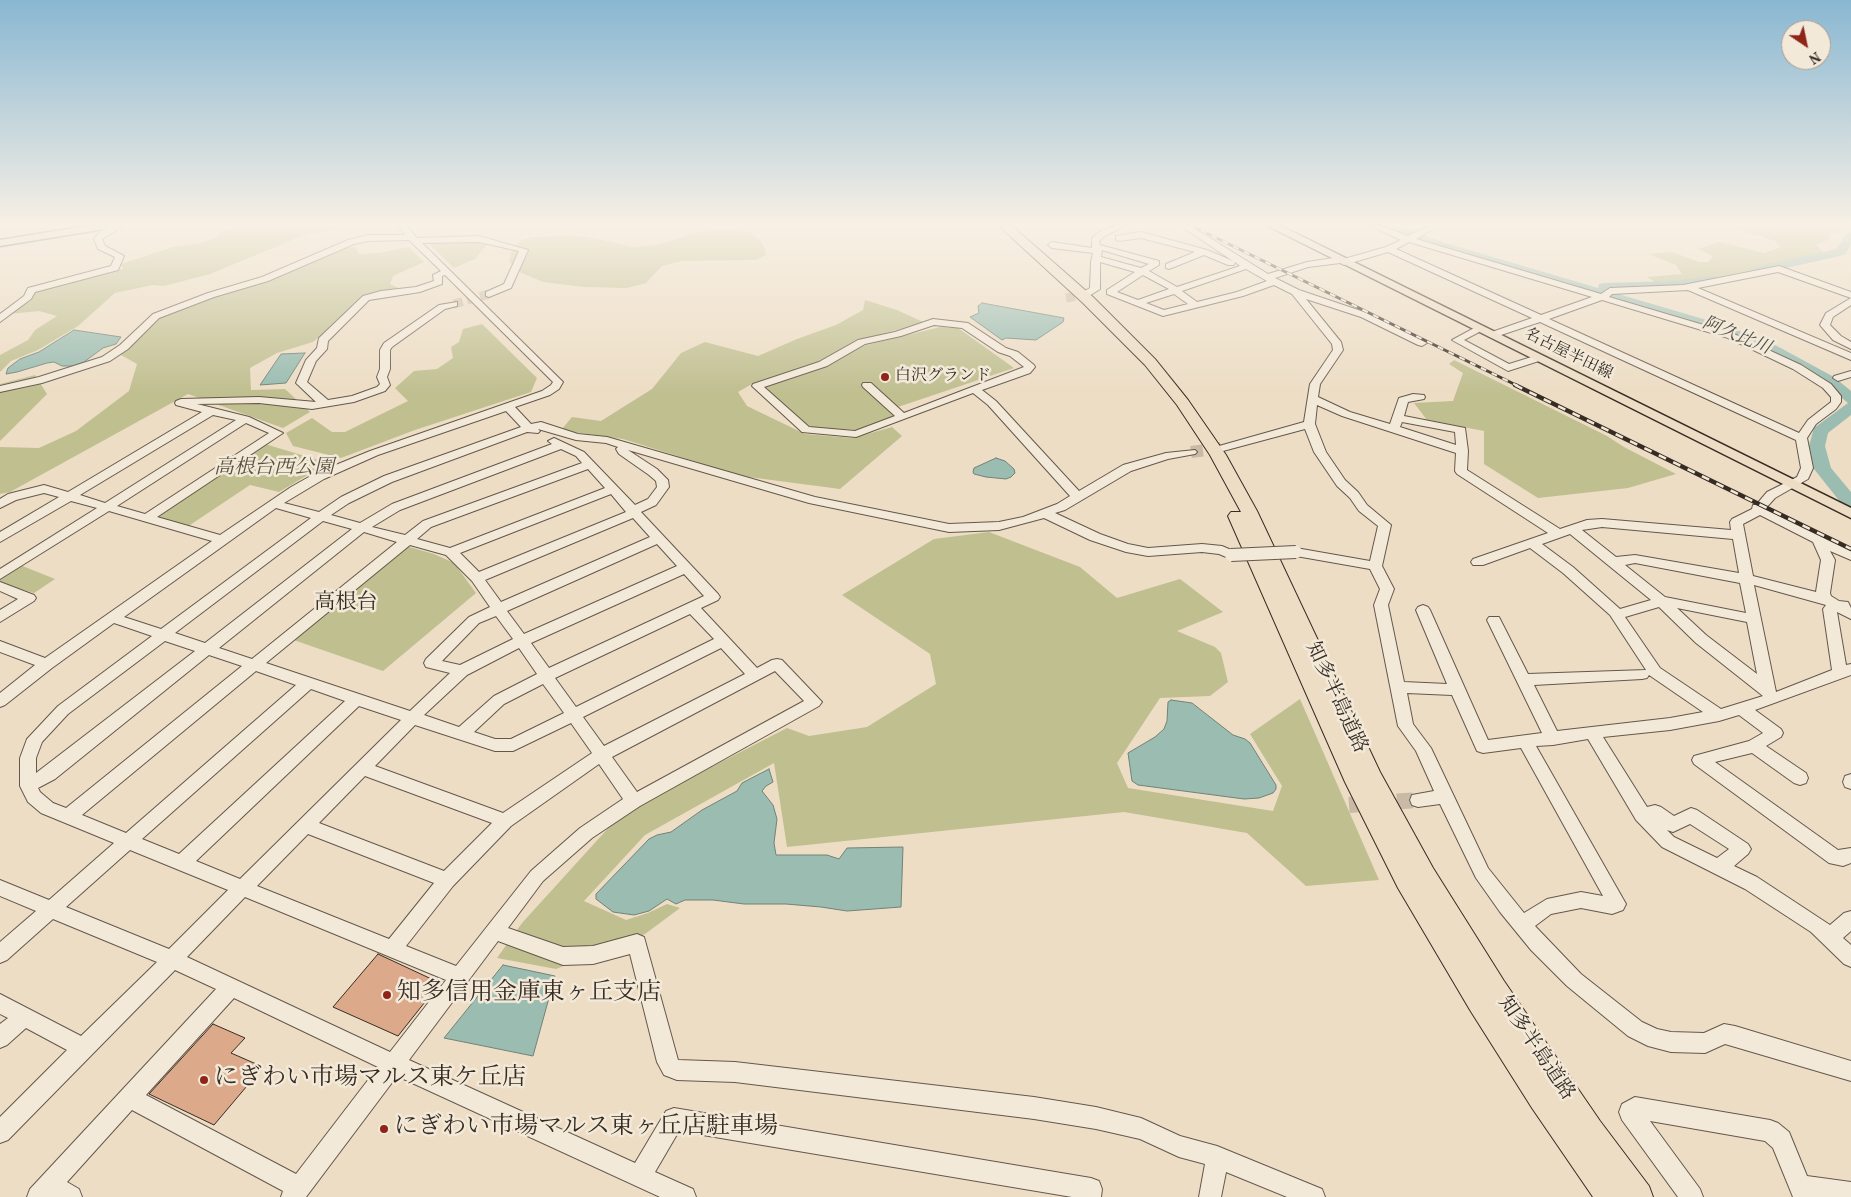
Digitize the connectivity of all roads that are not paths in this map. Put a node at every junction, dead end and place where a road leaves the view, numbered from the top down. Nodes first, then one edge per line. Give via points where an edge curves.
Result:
1 (66, 281) edge
2 (259, 281) edge
3 (439, 281) edge
4 (456, 281) edge
5 (510, 281) edge
6 (1056, 281) edge
7 (1067, 281) edge
8 (1095, 281) edge
9 (1129, 281) edge
10 (1159, 281) edge
11 (1205, 281) edge
12 (1268, 281) edge
13 (1275, 281) edge
14 (1382, 281) edge
15 (1458, 281) edge
16 (1558, 281) edge
17 (1720, 281) edge
18 (1813, 281) edge
19 (1689, 287) junction
20 (1175, 290) junction
21 (1295, 292) junction
22 (489, 294) tunnel mouth
23 (1086, 294) tunnel mouth
24 (1606, 294) junction
25 (1851, 294) edge
26 (445, 296) junction
27 (1851, 301) edge
28 (1138, 303) junction
29 (1196, 306) junction
30 (0, 319) edge
31 (1542, 320) junction
32 (1478, 329) junction
33 (1492, 335) junction
34 (1422, 343) dead end
35 (1851, 346) edge
36 (1851, 357) edge
37 (1538, 358) junction
38 (1851, 374) edge
39 (1838, 378) dead end
40 (867, 385) dead end
41 (0, 389) edge
42 (975, 389) junction
43 (1420, 397) dead end
44 (1312, 398) junction
45 (326, 404) junction
46 (508, 406) junction
47 (210, 411) junction
48 (903, 417) junction
49 (245, 419) junction
50 (1309, 424) junction
51 (1396, 424) junction
52 (528, 428) junction
53 (1801, 438) junction
54 (561, 445) junction
55 (626, 446) junction
56 (1223, 448) tunnel mouth
57 (1462, 451) junction
58 (1191, 452) tunnel mouth
59 (589, 464) junction
60 (1791, 484) junction
61 (611, 490) junction
62 (69, 495) junction
63 (1078, 496) junction
64 (0, 504) edge
65 (274, 504) junction
66 (107, 507) junction
67 (1757, 508) junction
68 (633, 512) junction
69 (1044, 513) junction
70 (1851, 514) edge
71 (320, 516) junction
72 (146, 519) junction
73 (361, 528) junction
74 (1566, 531) junction
75 (1738, 535) junction
76 (0, 538) edge
77 (658, 539) junction
78 (222, 540) junction
79 (405, 540) junction
80 (1818, 540) junction
81 (1532, 543) junction
82 (451, 552) junction
83 (1851, 556) edge
84 (1478, 562) dead end
85 (1613, 562) junction
86 (1375, 566) junction
87 (685, 568) junction
88 (0, 575) edge
89 (477, 578) junction
90 (1748, 580) junction
91 (0, 586) edge
92 (1662, 602) junction
93 (1830, 602) junction
94 (1851, 605) edge
95 (498, 608) junction
96 (693, 608) junction
97 (1423, 610) dead end
98 (1617, 614) junction
99 (1851, 614) edge
100 (0, 617) edge
101 (113, 618) junction
102 (1754, 618) junction
103 (1494, 620) dead end
104 (162, 634) junction
105 (723, 641) junction
106 (521, 642) junction
107 (0, 646) edge
108 (207, 649) junction
109 (47, 664) junction
110 (253, 665) junction
111 (462, 671) junction
112 (1845, 672) edge
113 (1642, 674) dead end
114 (755, 675) junction
115 (546, 676) junction
116 (1524, 680) junction
117 (308, 683) junction
118 (1398, 687) junction
119 (1457, 690) junction
120 (1770, 694) junction
121 (357, 699) junction
122 (0, 701) edge
123 (1742, 709) junction
124 (573, 714) junction
125 (1719, 715) junction
126 (412, 718) junction
127 (1592, 732) junction
128 (462, 734) junction
129 (1553, 739) junction
130 (1526, 742) junction
131 (1754, 746) junction
132 (601, 755) junction
133 (362, 768) junction
134 (1800, 778) dead end
135 (28, 786) junction
136 (1445, 797) junction
137 (1418, 800) tunnel mouth
138 (634, 801) junction
139 (1642, 815) junction
140 (69, 816) junction
141 (505, 821) junction
142 (305, 826) junction
143 (128, 841) junction
144 (1851, 855) edge
145 (182, 863) junction
146 (1719, 867) junction
147 (447, 880) junction
148 (0, 888) edge
149 (243, 888) junction
150 (53, 908) junction
151 (1851, 919) edge
152 (1522, 925) junction
153 (496, 932) junction
154 (1830, 937) junction
155 (392, 949) junction
156 (0, 954) edge
157 (172, 958) junction
158 (1851, 958) edge
159 (460, 977) junction
160 (232, 986) junction
161 (0, 1003) edge
162 (24, 1016) junction
163 (0, 1038) edge
164 (83, 1048) junction
165 (394, 1064) junction
166 (1851, 1071) edge
167 (129, 1097) junction
168 (0, 1132) edge
169 (1217, 1157) junction
170 (640, 1176) junction
171 (43, 1191) edge
172 (1802, 1191) edge
173 (296, 1192) edge
174 (1851, 1194) edge
175 (72, 1197) edge
176 (685, 1197) edge
177 (1090, 1197) edge
178 (1210, 1197) edge
179 (1314, 1197) edge
180 (1612, 1197) edge
181 (1638, 1197) edge
182 (1692, 1197) edge

1 - 30 street via 31,290 28,297
2 - 41 street via 156,316 124,347 106,359 42,380
3 - 26 street
4 - 46 street via 558,382 546,393
5 - 22 street via 508,286
6 - 180 highway, 知多半島道路 via 1140,364 1206,456 1262,570 1356,782 1407,880 1479,1001
7 - 181 highway, 知多半島道路 via 1150,362 1218,455 1257,527 1370,774 1424,875 1495,990
8 - 23 street via 1095,289
9 - 28 street via 1110,292
10 - 20 street
11 - 20 street
12 - 29 street via 1240,294
13 - 21 street
14 - 32 main road, 名古屋半田線
15 - 31 street
16 - 24 street
17 - 19 street
18 - 25 street
19 - 24 street
19 - 36 street
20 - 28 street
20 - 29 street
21 - 34 street via 1364,315
21 - 44 street via 1338,347 1315,384
24 - 31 street
24 - 53 street via 1740,340 1797,367 1827,386 1836,396 1836,402 1812,422
26 - 45 street via 421,320 388,345 382,377 385,386 354,399
26 - 45 street via 412,291 370,296 323,340 322,349 311,360 301,383
27 - 35 street via 1829,315 1825,325
28 - 29 street via 1166,314
31 - 33 street
31 - 53 street
32 - 33 main road, 名古屋半田線
32 - 37 street via 1457,340 1508,368
33 - 37 main road, 名古屋半田線
37 - 60 main road, 名古屋半田線
38 - 39 street
40 - 48 street
42 - 48 street
42 - 48 street via 1030,367 965,325 945,322 932,322 862,342 823,364 757,386 806,430 856,434
42 - 63 street via 992,403
43 - 51 street via 1403,400
44 - 50 street
44 - 51 street via 1346,414
45 - 47 street via 259,400 180,403
46 - 52 street
46 - 65 street via 340,466
47 - 49 street
47 - 62 street
49 - 66 street
49 - 72 street via 277,432
50 - 56 street
50 - 86 street via 1320,452 1340,483 1363,508 1385,525
51 - 57 street
51 - 57 street via 1461,430
52 - 54 street
52 - 55 street via 541,425 576,437 607,440
52 - 71 street via 388,479
53 - 60 street via 1806,468 1802,479
54 - 59 street via 580,454
54 - 73 street via 396,507
55 - 68 street via 623,452 662,480 663,487 652,502
55 - 69 street via 813,500 949,528 999,526
57 - 74 street via 1461,471
58 - 63 street via 1127,468
59 - 61 street
59 - 79 street via 427,524
60 - 67 street via 1771,495
60 - 70 main road, 名古屋半田線
61 - 68 street
61 - 82 street
62 - 64 street via 44,489 12,497
62 - 66 street
62 - 76 street
63 - 69 street
65 - 71 street
65 - 78 street
66 - 72 street
66 - 88 street
67 - 75 street via 1756,512 1736,522
67 - 80 street
68 - 77 street
68 - 89 street
69 - 86 street, bridge via 1096,537 1148,552 1202,548 1222,550 1231,555 1296,552
71 - 73 street
71 - 104 street
72 - 78 street
73 - 79 street
73 - 108 street
74 - 75 street via 1602,523
74 - 81 street
74 - 85 street
75 - 90 street
77 - 87 street
77 - 95 street
78 - 101 street
79 - 82 street
79 - 110 street
80 - 83 street
80 - 93 street via 1828,560 1823,593
81 - 84 street
81 - 98 street via 1576,576
82 - 89 street
85 - 90 street via 1635,559
85 - 92 street
86 - 118 street via 1387,589 1381,604
87 - 96 street via 713,598
87 - 106 street
89 - 95 street
90 - 93 street
90 - 102 street
91 - 100 street via 29,598
92 - 98 street
92 - 102 street
92 - 120 street via 1701,639
93 - 94 street
93 - 99 street
93 - 112 street
95 - 106 street
95 - 111 street via 474,620 431,663
96 - 105 street
96 - 115 street
97 - 119 street
98 - 125 street via 1655,672
101 - 104 street
101 - 109 street
102 - 120 street
103 - 116 street
104 - 108 street
104 - 135 street via 62,710 36,739 28,758
105 - 114 street
105 - 124 street
106 - 111 street
106 - 115 street
107 - 109 street
108 - 110 street
108 - 135 street via 49,774
109 - 122 street
110 - 117 street
110 - 140 street
111 - 126 street
112 - 120 street
113 - 116 street
114 - 132 street
114 - 138 street via 777,664 814,702
115 - 124 street
115 - 128 street via 500,700
116 - 129 street
117 - 121 street
117 - 143 street
118 - 119 street
118 - 136 street via 1406,726 1423,748
119 - 130 street via 1483,747
120 - 123 street
121 - 126 street
121 - 145 street
123 - 125 street
123 - 131 street via 1775,733
124 - 128 street via 513,745 495,745
124 - 132 street
125 - 127 street
126 - 128 street
126 - 133 street
127 - 129 street
127 - 139 street
129 - 130 street
130 - 152 street via 1617,904 1612,906 1581,900 1547,907
131 - 134 street
131 - 144 street via 1700,760 1835,858
132 - 138 street
132 - 141 street
133 - 141 street
133 - 142 street
135 - 140 street via 34,797 47,808
136 - 137 street
136 - 152 street via 1482,873
138 - 153 street via 586,833 537,876
139 - 146 street via 1668,842
139 - 146 street via 1655,812 1673,825 1692,815 1742,849
140 - 143 street
141 - 147 street
142 - 147 street
142 - 149 street
143 - 145 street
143 - 150 street
145 - 149 street
146 - 154 street via 1751,883
147 - 155 street
148 - 150 street
149 - 155 street
149 - 157 street
150 - 156 street
150 - 157 street
151 - 154 street
152 - 166 street via 1574,980 1617,1017 1656,1039 1695,1044 1724,1034
153 - 159 street
153 - 169 street via 563,956 593,955 637,943 668,1062 677,1070 735,1072 1043,1109 1141,1128 1179,1146
154 - 158 street
155 - 159 street
157 - 160 street
157 - 164 street
159 - 165 street
160 - 165 street
160 - 167 street
161 - 162 street
162 - 163 street
162 - 164 street
164 - 168 street
165 - 170 street
165 - 173 street
167 - 171 street
167 - 173 street
169 - 178 street
169 - 179 street
170 - 176 street
170 - 177 street via 674,1119 1091,1189
171 - 175 street
172 - 174 street
172 - 182 street via 1780,1140 1770,1131 1636,1108 1630,1112

